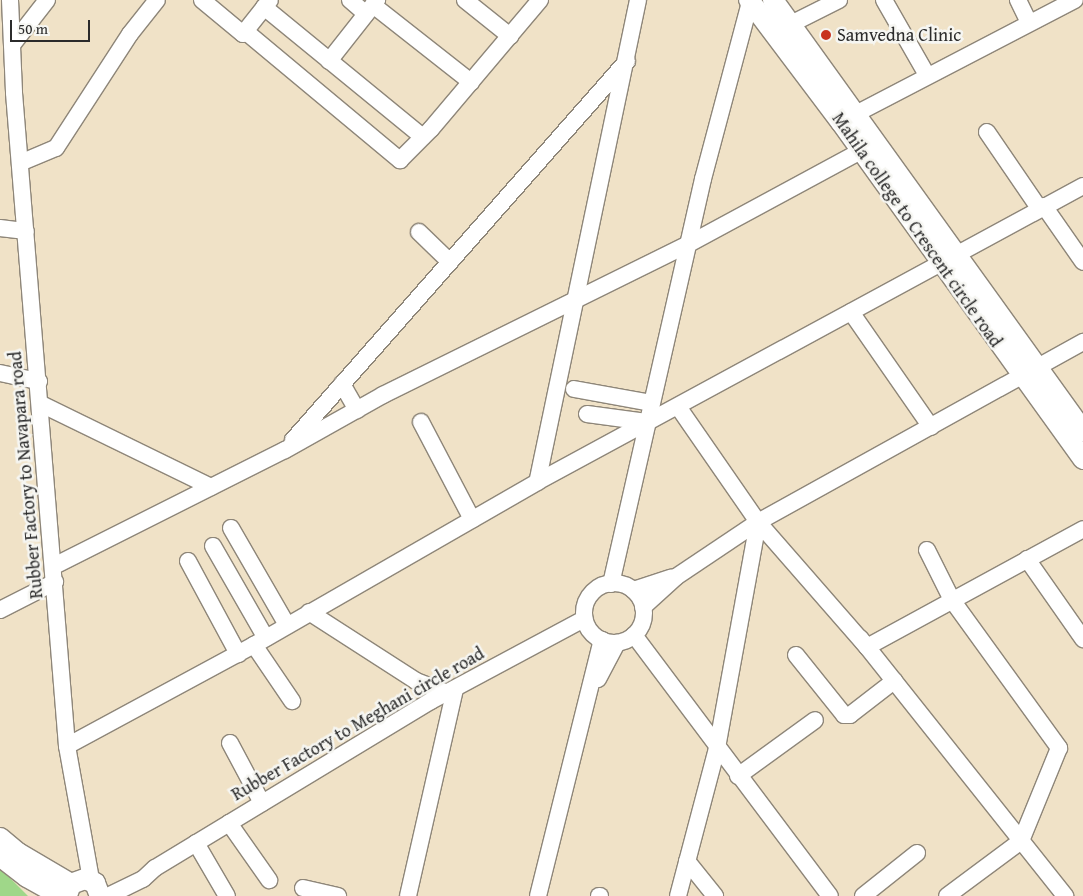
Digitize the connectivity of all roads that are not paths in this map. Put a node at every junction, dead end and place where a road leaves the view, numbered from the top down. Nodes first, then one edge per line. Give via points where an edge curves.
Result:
1 (10, 0) edge
2 (47, 0) edge
3 (157, 0) edge
4 (202, 0) edge
5 (350, 0) edge
6 (465, 0) edge
7 (540, 0) edge
8 (638, 0) edge
9 (773, 0) edge
10 (839, 0) edge
11 (884, 0) edge
12 (1018, 0) edge
13 (1074, 0) edge
14 (750, 1) edge
15 (267, 4) edge
16 (372, 6) edge
17 (1029, 23) junction
18 (783, 28) junction
19 (245, 31) junction
20 (510, 36) junction
21 (12, 45) junction
22 (329, 61) junction
23 (627, 61) junction
24 (927, 75) junction
25 (471, 82) junction
26 (7, 91) edge
27 (848, 118) junction
28 (988, 132) dead end
29 (423, 137) junction
30 (861, 151) junction
31 (20, 163) junction
32 (1083, 186) edge
33 (1042, 207) junction
34 (0, 228) edge
35 (26, 231) junction
36 (419, 232) dead end
37 (687, 245) junction
38 (948, 258) junction
39 (450, 262) junction
40 (1083, 262) edge
41 (573, 301) junction
42 (851, 312) junction
43 (1083, 342) edge
44 (0, 373) edge
45 (1030, 373) junction
46 (39, 381) junction
47 (342, 384) junction
48 (574, 389) dead end
49 (651, 403) junction
50 (40, 404) junction
51 (679, 408) junction
52 (357, 410) junction
53 (587, 414) dead end
54 (421, 422) dead end
55 (646, 424) junction
56 (932, 427) junction
57 (1083, 431) edge
58 (285, 450) junction
59 (1083, 459) edge
60 (537, 482) junction
61 (211, 487) junction
62 (472, 519) junction
63 (758, 522) junction
64 (231, 528) dead end
65 (1083, 529) edge
66 (213, 546) dead end
67 (927, 550) dead end
68 (1027, 559) junction
69 (188, 561) dead end
70 (54, 574) junction
71 (676, 577) junction
72 (623, 587) junction
73 (952, 600) junction
74 (643, 608) junction
75 (0, 610) edge
76 (309, 612) junction
77 (584, 619) junction
78 (287, 625) junction
79 (634, 635) junction
80 (858, 637) junction
81 (604, 639) junction
82 (1083, 640) edge
83 (545, 641) junction
84 (260, 642) junction
85 (238, 654) junction
86 (796, 654) dead end
87 (894, 681) junction
88 (452, 691) junction
89 (292, 701) dead end
90 (815, 720) dead end
91 (230, 743) dead end
92 (67, 746) junction
93 (717, 748) junction
94 (738, 776) junction
95 (262, 803) junction
96 (229, 823) junction
97 (0, 838) edge
98 (1021, 841) junction
99 (196, 843) junction
100 (917, 853) dead end
101 (0, 856) edge
102 (687, 861) junction
103 (269, 880) dead end
104 (303, 888) dead end
105 (84, 889) edge
106 (1060, 894) edge
107 (227, 896) edge
108 (338, 896) edge
109 (408, 896) edge
110 (538, 896) edge
111 (678, 896) edge
112 (715, 896) edge
113 (830, 896) edge
114 (863, 896) edge
115 (947, 896) edge

1 - 21 street, Rubber Factory to Navapara road
2 - 21 street
3 - 31 street via 130,34 56,148
4 - 19 street via 243,34
5 - 16 street
6 - 20 street
7 - 20 street
8 - 23 street
9 - 18 main road, Mahila college to Crescent circle road
10 - 18 street
11 - 24 street
12 - 17 street
13 - 17 street
14 - 18 main road, Mahila college to Crescent circle road
14 - 37 street
15 - 19 street
15 - 22 street
16 - 22 street
16 - 25 street
17 - 24 street
18 - 27 main road, Mahila college to Crescent circle road
19 - 29 street via 400,160
20 - 25 street
21 - 26 street, Rubber Factory to Navapara road
22 - 29 street
23 - 39 street
23 - 41 street
24 - 27 street
25 - 29 street
26 - 31 street, Rubber Factory to Navapara road
27 - 30 main road, Mahila college to Crescent circle road
27 - 38 main road, Mahila college to Crescent circle road
28 - 33 street
30 - 37 street
30 - 38 main road, Mahila college to Crescent circle road
31 - 35 street, Rubber Factory to Navapara road
32 - 33 street
33 - 38 street
33 - 40 street
34 - 35 street
35 - 46 street, Rubber Factory to Navapara road
36 - 39 street
37 - 41 street
37 - 49 street
38 - 42 street
38 - 45 main road, Mahila college to Crescent circle road
39 - 47 street
41 - 52 street
41 - 60 street
42 - 51 street
42 - 56 street
43 - 45 street
44 - 46 street
45 - 56 street
45 - 57 main road, Mahila college to Crescent circle road
45 - 59 main road, Mahila college to Crescent circle road
46 - 50 street, Rubber Factory to Navapara road
47 - 52 street
47 - 58 street
48 - 49 street
49 - 55 street
50 - 61 street
50 - 70 street, Rubber Factory to Navapara road
51 - 55 street
51 - 63 street
52 - 58 street
53 - 55 street
54 - 62 street
55 - 60 street
55 - 72 street via 624,529
56 - 63 street
58 - 61 street
60 - 62 street
61 - 70 street
62 - 76 street
63 - 71 street
63 - 80 street
63 - 93 street
64 - 78 street
65 - 68 street
66 - 84 street
67 - 73 street
68 - 73 street
68 - 82 street
69 - 85 street
70 - 75 street
70 - 92 street, Rubber Factory to Navapara road
71 - 72 street
71 - 74 street
72 - 74 street
72 - 77 street via 601,586 587,600
73 - 80 street via 867,647
73 - 98 street via 1059,748
74 - 79 street via 643,617
76 - 78 street
76 - 88 street via 416,681
77 - 81 street
77 - 83 street, Rubber Factory to Meghani circle road
78 - 84 street
79 - 81 street
79 - 93 street
80 - 87 street
81 - 83 street
81 - 110 street
83 - 88 street, Rubber Factory to Meghani circle road
84 - 85 street
84 - 89 street
85 - 92 street
86 - 87 street via 844,716 850,715
87 - 98 street
88 - 95 street, Rubber Factory to Meghani circle road
88 - 109 street
90 - 94 street
91 - 95 street
92 - 105 street, Rubber Factory to Navapara road via 79,826 75,844
93 - 94 street
93 - 102 street
94 - 113 street
95 - 96 street, Rubber Factory to Meghani circle road
96 - 99 street, Rubber Factory to Meghani circle road
96 - 103 street
97 - 105 main road via 18,854
98 - 106 street
98 - 115 street
99 - 105 street, Rubber Factory to Meghani circle road via 155,868
99 - 107 street
100 - 114 street
101 - 105 main road via 27,877
102 - 111 street
102 - 112 street
104 - 108 street

